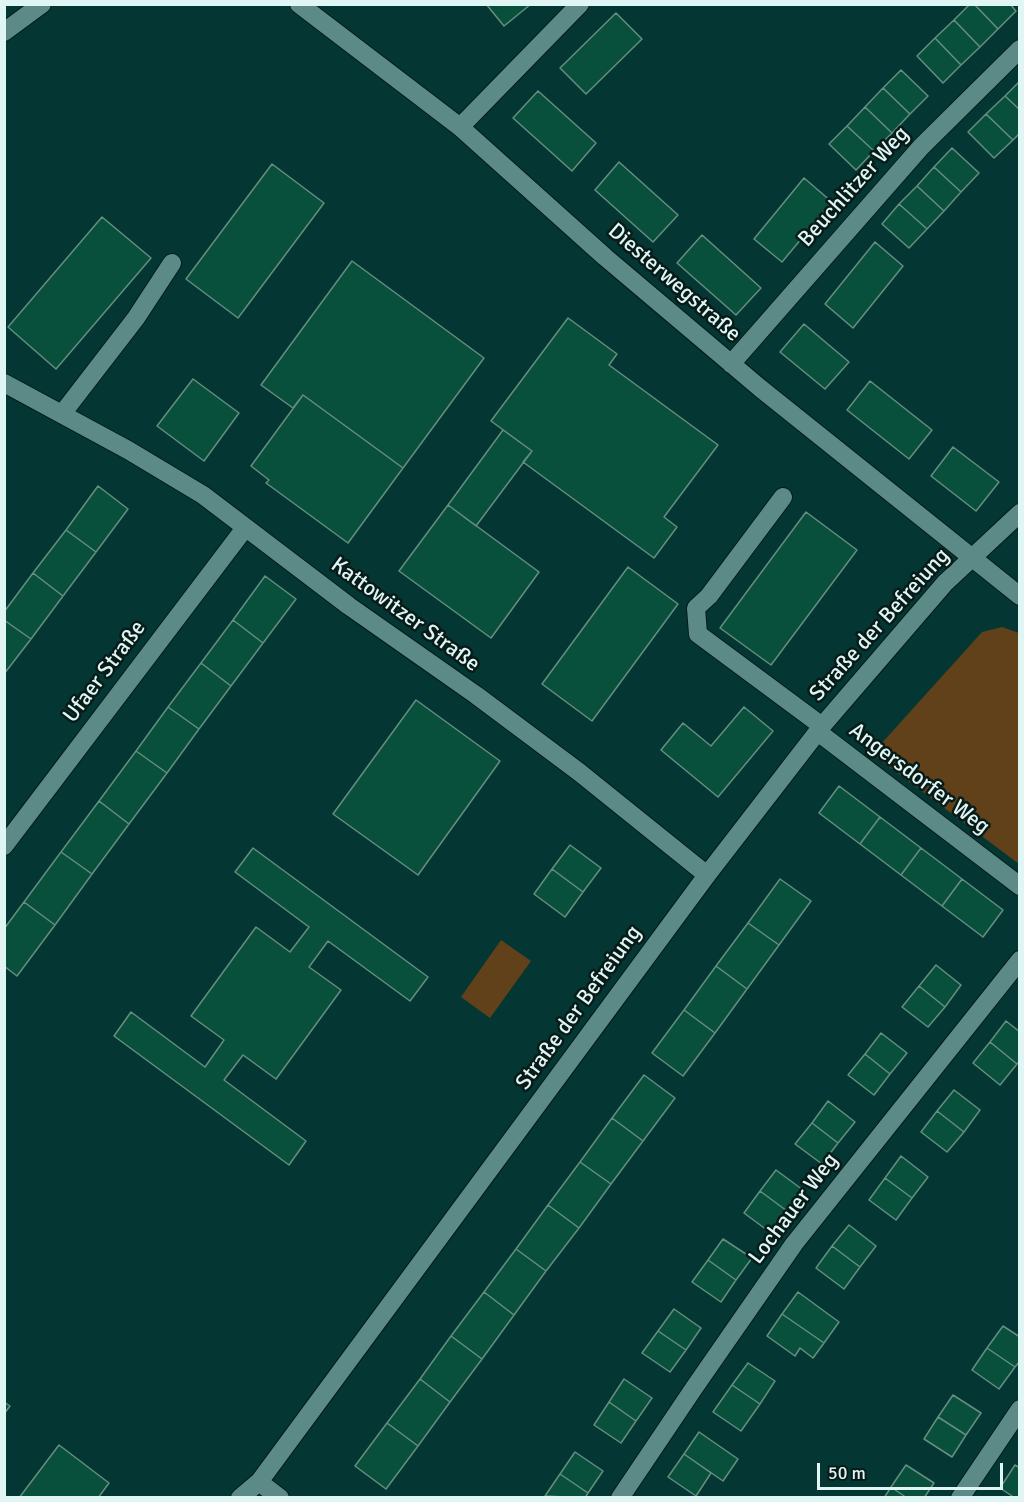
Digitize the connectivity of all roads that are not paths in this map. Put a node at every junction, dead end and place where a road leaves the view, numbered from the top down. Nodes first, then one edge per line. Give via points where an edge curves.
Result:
1 (42, 4) edge
2 (299, 4) edge
3 (579, 5) edge
4 (4, 32) edge
5 (1020, 49) edge
6 (460, 127) junction
7 (172, 263) dead end
8 (731, 364) junction
9 (4, 383) edge
10 (62, 414) junction
11 (783, 496) dead end
12 (1020, 513) edge
13 (245, 528) junction
14 (972, 559) junction
15 (1020, 596) edge
16 (820, 729) junction
17 (4, 846) edge
18 (707, 875) junction
19 (1020, 886) edge
20 (1020, 960) edge
21 (1020, 1409) edge
22 (259, 1482) junction
23 (240, 1497) edge
24 (280, 1497) edge
25 (620, 1497) edge
26 (960, 1497) edge

1 - 4 street
2 - 6 street, Diesterwegstraße
3 - 6 street
5 - 8 street, Beuchlitzer Weg via 921,147
6 - 8 street, Diesterwegstraße via 604,257
7 - 10 street via 136,318
8 - 14 street, Diesterwegstraße
9 - 10 street, Kattowitzer Straße
10 - 13 street, Kattowitzer Straße via 203,495
11 - 16 street, Angersdorfer Weg via 696,608 698,634
12 - 14 street, Straße der Befreiung
13 - 17 street, Ufaer Straße
13 - 18 street, Kattowitzer Straße via 579,772
14 - 15 street, Diesterwegstraße
14 - 16 street, Straße der Befreiung via 945,582
16 - 18 street, Straße der Befreiung
16 - 19 street, Angersdorfer Weg
18 - 22 street, Straße der Befreiung
20 - 25 street, Lochauer Weg via 794,1244
21 - 26 street
22 - 23 street, Straße der Befreiung
22 - 24 street

